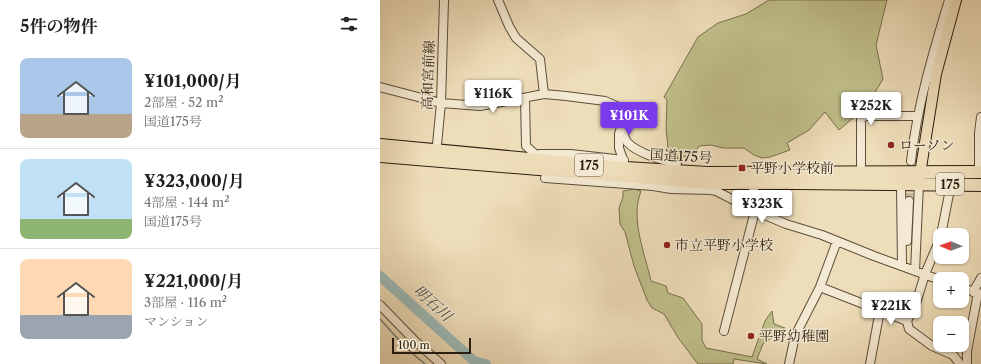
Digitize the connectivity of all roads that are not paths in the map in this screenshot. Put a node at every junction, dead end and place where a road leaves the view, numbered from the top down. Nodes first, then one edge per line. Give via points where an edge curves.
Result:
1 (444, 0) edge
2 (498, 0) edge
3 (949, 0) edge
4 (956, 0) edge
5 (931, 74) junction
6 (380, 87) edge
7 (544, 94) junction
8 (526, 98) junction
9 (441, 103) junction
10 (918, 116) junction
11 (981, 117) edge
12 (621, 126) junction
13 (380, 145) edge
14 (436, 155) junction
15 (380, 156) edge
16 (537, 157) junction
17 (911, 161) dead end
18 (677, 163) dead end
19 (625, 164) junction
20 (980, 172) edge
21 (861, 173) junction
22 (545, 178) dead end
23 (919, 178) junction
24 (757, 183) junction
25 (901, 184) junction
26 (951, 184) junction
27 (981, 185) edge
28 (710, 187) junction
29 (909, 201) tunnel mouth
30 (745, 206) junction
31 (755, 211) junction
32 (942, 228) edge
33 (837, 241) junction
34 (933, 254) edge
35 (902, 257) junction
36 (902, 266) junction
37 (915, 271) junction
38 (924, 274) junction
39 (933, 277) edge
40 (981, 278) edge
41 (820, 287) junction
42 (977, 293) edge
43 (380, 305) edge
44 (880, 310) junction
45 (907, 321) junction
46 (724, 331) dead end
47 (442, 364) edge
48 (789, 364) edge
49 (870, 364) edge
50 (960, 364) edge
51 (967, 364) edge

1 - 9 street, 高和宮前線
2 - 7 street via 516,38 540,59
3 - 5 street
4 - 5 main road
5 - 10 street
5 - 23 main road
6 - 9 street
7 - 8 street
7 - 12 street via 605,101 621,108
8 - 9 street via 480,106
8 - 16 street via 526,146
9 - 14 street, 高和宮前線
10 - 17 street
10 - 21 street via 865,116 861,119
11 - 20 street
12 - 18 street via 627,142 634,148 664,161
12 - 19 street via 619,148
13 - 14 highway, 国道175号 / 175
14 - 15 highway, 国道175号 / 175
14 - 16 highway, 国道175号 / 175
14 - 28 highway, 国道175号 / 175
16 - 19 highway, 国道175号 / 175
19 - 21 highway, 国道175号 / 175 via 707,173
20 - 23 highway, 国道175号 / 175
21 - 23 highway, 国道175号 / 175
22 - 28 street via 671,189
23 - 25 highway, 国道175号 / 175
23 - 26 highway, 国道175号 / 175
23 - 37 street
24 - 25 highway, 国道175号 / 175
24 - 28 highway, 国道175号 / 175
24 - 30 street
25 - 35 street
26 - 27 highway, 国道175号 / 175
26 - 32 street
28 - 30 street
29 - 35 street via 906,251
30 - 31 street
31 - 33 street
31 - 46 street
33 - 36 street
33 - 41 street
34 - 38 street
35 - 36 street
36 - 37 street
37 - 38 street
38 - 39 street
38 - 45 street via 917,300
40 - 42 street
41 - 44 street
41 - 48 street via 795,336
42 - 51 street
43 - 47 street via 415,342
44 - 45 street
44 - 49 street
45 - 50 street via 909,328 932,346 953,355

